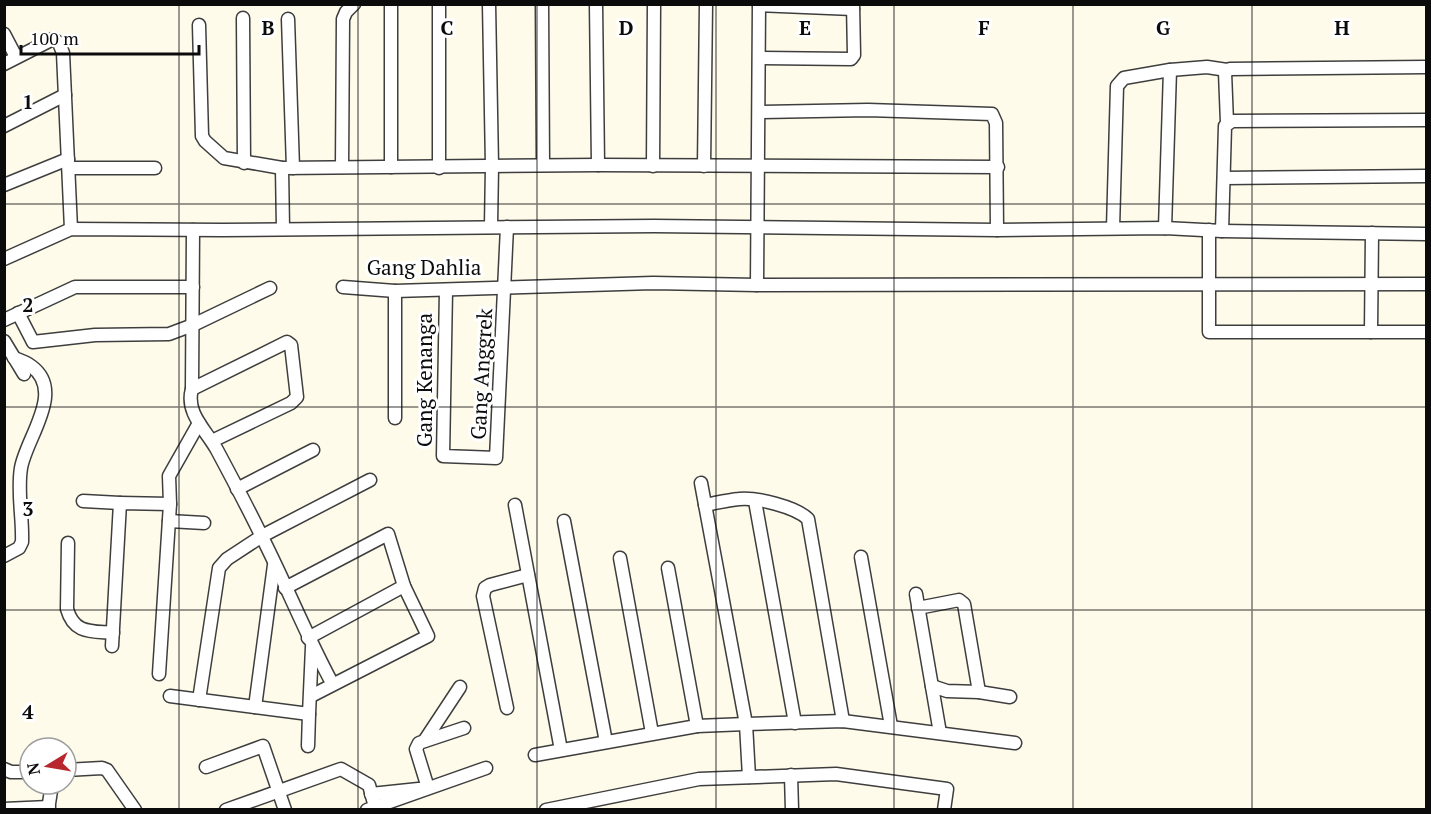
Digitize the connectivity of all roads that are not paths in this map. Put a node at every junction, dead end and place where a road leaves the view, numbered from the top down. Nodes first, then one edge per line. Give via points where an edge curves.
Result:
1 (354, 4) edge
2 (391, 4) edge
3 (439, 4) edge
4 (489, 4) edge
5 (542, 4) edge
6 (596, 4) edge
7 (654, 4) edge
8 (706, 4) edge
9 (759, 5) edge
10 (853, 7) edge
11 (243, 18) dead end
12 (288, 19) dead end
13 (199, 25) dead end
14 (4, 34) edge
15 (16, 57) junction
16 (760, 58) junction
17 (4, 64) edge
18 (1426, 67) edge
19 (1170, 70) junction
20 (1227, 70) junction
21 (65, 95) junction
22 (759, 112) junction
23 (1426, 120) edge
24 (1227, 123) junction
25 (4, 126) edge
26 (244, 163) junction
27 (69, 164) junction
28 (543, 165) junction
29 (598, 165) junction
30 (492, 166) junction
31 (653, 166) junction
32 (704, 166) junction
33 (342, 167) junction
34 (392, 167) junction
35 (758, 167) junction
36 (998, 167) junction
37 (155, 168) dead end
38 (287, 168) junction
39 (439, 168) junction
40 (1426, 176) edge
41 (1224, 178) junction
42 (4, 185) edge
43 (491, 226) junction
44 (507, 226) junction
45 (758, 227) junction
46 (1113, 228) junction
47 (1165, 228) junction
48 (71, 229) junction
49 (283, 229) junction
50 (193, 230) junction
51 (997, 230) junction
52 (1215, 230) junction
53 (1372, 233) junction
54 (1426, 234) edge
55 (4, 259) edge
56 (1209, 284) junction
57 (1372, 284) junction
58 (1426, 284) edge
59 (757, 285) junction
60 (194, 287) junction
61 (343, 287) dead end
62 (505, 287) junction
63 (270, 288) dead end
64 (395, 291) junction
65 (446, 291) junction
66 (18, 313) junction
67 (4, 320) edge
68 (193, 325) junction
69 (1371, 332) junction
70 (1426, 332) edge
71 (4, 341) edge
72 (14, 358) junction
73 (24, 374) dead end
74 (192, 389) junction
75 (395, 418) dead end
76 (199, 423) junction
77 (212, 441) junction
78 (313, 450) dead end
79 (493, 458) joint
80 (370, 480) dead end
81 (701, 483) dead end
82 (237, 489) junction
83 (83, 501) dead end
84 (755, 501) junction
85 (120, 503) junction
86 (170, 504) junction
87 (515, 505) dead end
88 (705, 505) junction
89 (169, 521) junction
90 (564, 521) dead end
91 (204, 523) dead end
92 (262, 536) junction
93 (68, 543) dead end
94 (4, 556) edge
95 (861, 557) dead end
96 (620, 558) dead end
97 (274, 564) junction
98 (668, 568) dead end
99 (528, 576) junction
100 (404, 586) junction
101 (285, 588) junction
102 (916, 594) dead end
103 (918, 608) junction
104 (113, 633) junction
105 (310, 642) junction
106 (112, 646) dead end
107 (159, 674) dead end
108 (332, 684) junction
109 (932, 686) junction
110 (460, 687) dead end
111 (947, 691) junction
112 (979, 692) junction
113 (170, 696) dead end
114 (311, 696) junction
115 (1010, 697) dead end
116 (199, 700) junction
117 (255, 707) junction
118 (507, 708) dead end
119 (309, 714) junction
120 (843, 722) junction
121 (795, 723) junction
122 (746, 724) junction
123 (697, 726) junction
124 (891, 726) junction
125 (464, 728) dead end
126 (940, 728) junction
127 (652, 733) junction
128 (425, 740) junction
129 (606, 742) junction
130 (1015, 743) dead end
131 (308, 746) dead end
132 (561, 750) junction
133 (535, 755) dead end
134 (206, 767) dead end
135 (486, 768) dead end
136 (78, 769) edge
137 (790, 775) junction
138 (749, 777) junction
139 (428, 788) junction
140 (279, 791) junction
141 (371, 794) junction
142 (567, 807) edge
143 (48, 808) edge
144 (371, 808) edge
145 (4, 809) edge
146 (548, 809) edge
147 (135, 810) edge
148 (226, 810) edge
149 (285, 810) edge
150 (792, 810) edge
151 (944, 810) edge

1 - 33 street via 343,19
2 - 34 street
3 - 39 street
4 - 30 street
5 - 28 street
6 - 29 street
7 - 31 street
8 - 32 street
9 - 10 street
9 - 16 street
10 - 16 street via 851,58
11 - 26 street
12 - 38 street
13 - 26 street via 202,136 217,154
14 - 15 street
15 - 17 street
15 - 21 street via 53,39 59,43
16 - 22 street
18 - 20 street
19 - 20 street
19 - 46 street via 1124,78 1117,86
19 - 47 street
20 - 24 street
21 - 25 street
21 - 27 street
22 - 35 street
22 - 36 street via 986,112 992,114 996,123
23 - 24 street
24 - 41 street
26 - 38 street
27 - 37 street
27 - 42 street
27 - 48 street
28 - 29 street
28 - 30 street
29 - 31 street
30 - 39 street
30 - 43 street
31 - 32 street
32 - 35 street
33 - 34 street
33 - 38 street
34 - 39 street
35 - 36 street
35 - 45 street
36 - 51 street
38 - 49 street
40 - 41 street
41 - 52 street
43 - 44 street
43 - 49 street
44 - 45 street
44 - 62 street, Gang Anggrek
45 - 51 street
45 - 59 street
46 - 47 street
46 - 51 street
47 - 52 street
48 - 50 street
48 - 55 street
49 - 50 street
50 - 60 street
52 - 53 street
52 - 56 street
53 - 54 street
53 - 57 street
56 - 57 street, Gang Dahlia
56 - 59 street, Gang Dahlia
56 - 69 street via 1209,332
57 - 58 street, Gang Dahlia
57 - 69 street
59 - 62 street, Gang Dahlia
60 - 66 street via 75,287
60 - 68 street
61 - 64 street, Gang Dahlia
62 - 65 street, Gang Dahlia
62 - 79 street, Gang Anggrek via 497,456
63 - 68 street
64 - 65 street, Gang Dahlia
64 - 75 street
65 - 79 street, Gang Kenanga via 443,456
66 - 67 street
66 - 68 street via 33,342 95,335 169,334
68 - 74 street
69 - 70 street
71 - 72 street
72 - 73 street
72 - 94 street via 32,366 46,393 44,411 21,469 22,542
74 - 76 street via 190,406
74 - 77 street via 287,342 291,345 297,397
76 - 77 street
76 - 86 street via 169,476
77 - 82 street
78 - 82 street
80 - 92 street
81 - 88 street
82 - 92 street
83 - 85 street
84 - 88 street via 742,499
84 - 120 street via 781,505 808,519
84 - 121 street
85 - 86 street
85 - 104 street
86 - 89 street
87 - 99 street
88 - 122 street
89 - 91 street
89 - 107 street
90 - 129 street
92 - 97 street
92 - 116 street via 219,568
93 - 104 street via 69,616 84,631
95 - 124 street
96 - 127 street
97 - 101 street
97 - 117 street
98 - 123 street
99 - 118 street via 490,585 483,596
99 - 132 street
100 - 101 street via 387,534
100 - 105 street
100 - 108 street via 428,636
101 - 105 street
102 - 103 street
103 - 109 street
103 - 112 street via 959,600 964,604
104 - 106 street
105 - 108 street
105 - 114 street
108 - 114 street
109 - 111 street
109 - 126 street
110 - 128 street
111 - 112 street
111 - 126 street
112 - 115 street
113 - 116 street
114 - 119 street
116 - 117 street
117 - 119 street
119 - 131 street
120 - 121 street
120 - 124 street
121 - 122 street
122 - 123 street
122 - 138 street
123 - 127 street
124 - 126 street
125 - 128 street
126 - 130 street
127 - 129 street
128 - 139 street via 416,749
129 - 132 street
132 - 133 street
134 - 140 street via 263,746
135 - 139 street
136 - 147 street via 107,770
137 - 138 street
137 - 150 street
137 - 151 street via 836,774 947,789
138 - 142 street via 699,779
139 - 141 street
139 - 144 street
140 - 141 street via 341,769 369,785
140 - 148 street
140 - 149 street
141 - 144 street
142 - 146 street
143 - 145 street

